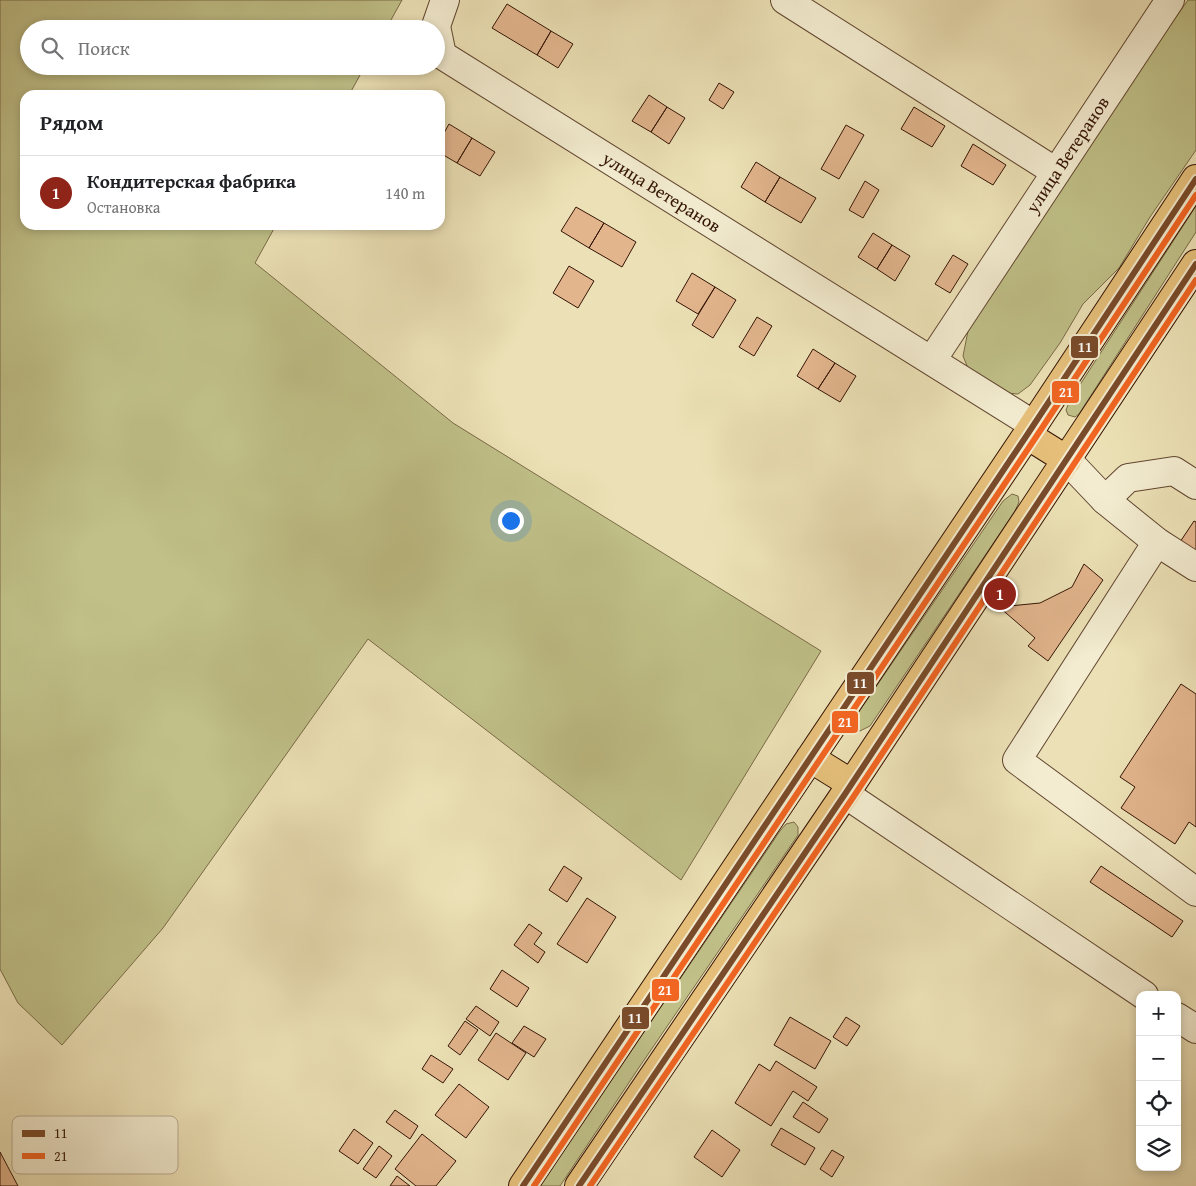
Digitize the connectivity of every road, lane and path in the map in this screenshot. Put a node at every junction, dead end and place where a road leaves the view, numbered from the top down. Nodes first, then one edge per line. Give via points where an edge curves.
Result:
1 (446, 0) edge
2 (785, 0) edge
3 (1170, 0) edge
4 (438, 20) edge
5 (445, 57) edge
6 (1056, 172) junction
7 (1196, 179) edge
8 (1196, 264) edge
9 (932, 360) junction
10 (1030, 430) junction
11 (1067, 460) junction
12 (1196, 485) edge
13 (1105, 500) junction
14 (1157, 542) junction
15 (1196, 567) edge
16 (810, 758) junction
17 (848, 789) junction
18 (1196, 892) edge
19 (1138, 991) edge
20 (1181, 1020) edge
21 (1196, 1029) edge
22 (523, 1186) edge
23 (578, 1186) edge

1 - 4 street, улица Ветеранов
2 - 6 street
3 - 6 street, улица Ветеранов
5 - 9 street, улица Ветеранов
6 - 9 street, улица Ветеранов
7 - 10 main road
8 - 11 main road
9 - 10 street, улица Ветеранов
10 - 11 main road
10 - 16 main road
11 - 13 street
11 - 17 main road
12 - 13 street via 1174,471 1128,478
13 - 14 street
14 - 15 street
14 - 18 street via 1016,760
16 - 17 main road
16 - 22 main road
17 - 19 street
17 - 23 main road
20 - 21 street

